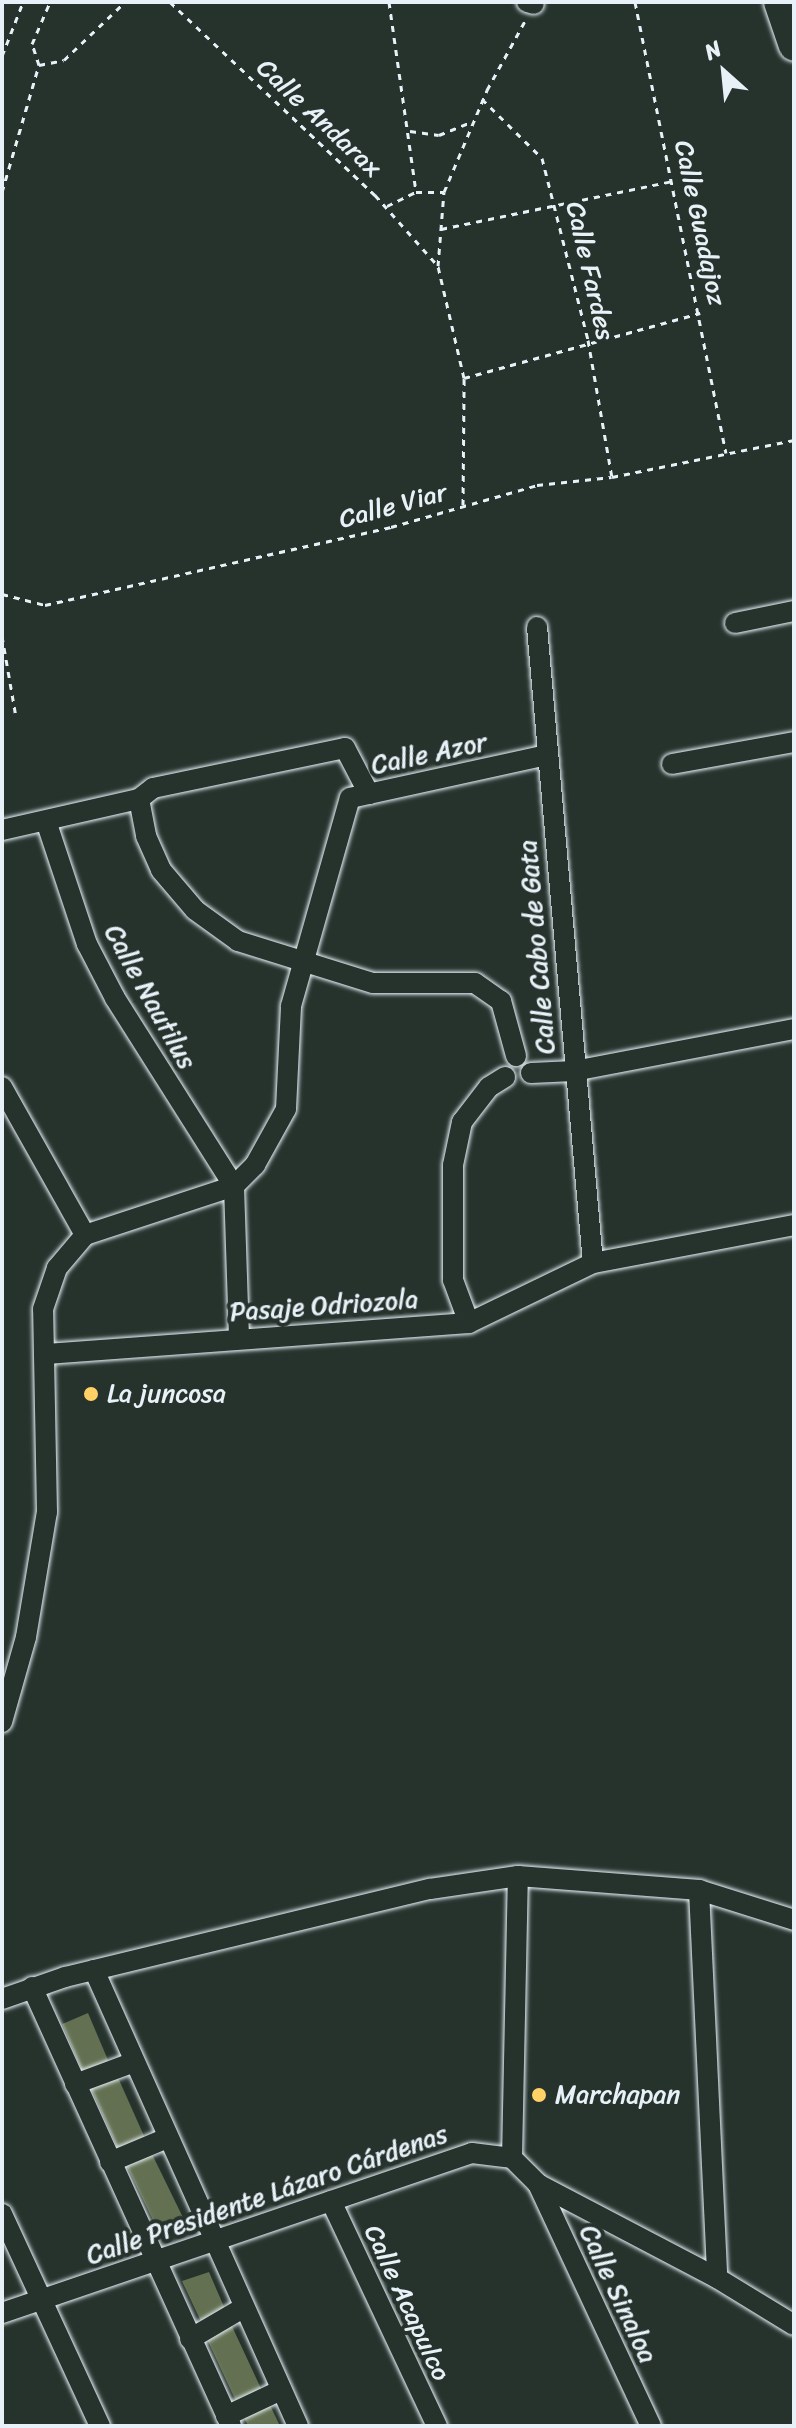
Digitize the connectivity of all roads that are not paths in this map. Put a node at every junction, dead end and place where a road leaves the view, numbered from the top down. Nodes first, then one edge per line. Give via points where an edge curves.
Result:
1 (779, 2) edge
2 (794, 46) edge
3 (794, 611) edge
4 (735, 623) dead end
5 (537, 627) dead end
6 (794, 742) edge
7 (547, 755) junction
8 (672, 764) dead end
9 (369, 794) junction
10 (139, 799) junction
11 (46, 821) junction
12 (2, 830) edge
13 (306, 965) junction
14 (794, 1029) edge
15 (516, 1056) junction
16 (574, 1071) junction
17 (531, 1073) junction
18 (505, 1077) junction
19 (2, 1087) edge
20 (234, 1186) junction
21 (794, 1225) edge
22 (85, 1235) junction
23 (593, 1263) junction
24 (469, 1323) junction
25 (239, 1337) junction
26 (46, 1354) junction
27 (2, 1722) edge
28 (518, 1876) junction
29 (699, 1890) junction
30 (794, 1920) edge
31 (94, 1970) junction
32 (32, 1987) junction
33 (2, 1999) edge
34 (134, 2062) junction
35 (75, 2084) junction
36 (167, 2138) junction
37 (512, 2158) junction
38 (110, 2162) junction
39 (538, 2184) junction
40 (331, 2201) junction
41 (2, 2214) edge
42 (212, 2241) junction
43 (154, 2262) junction
44 (717, 2278) junction
45 (41, 2299) junction
46 (243, 2308) junction
47 (2, 2313) edge
48 (794, 2325) edge
49 (190, 2339) junction
50 (281, 2390) junction
51 (228, 2421) edge
52 (100, 2426) edge
53 (298, 2426) edge
54 (437, 2426) edge
55 (651, 2426) edge

1 - 2 street
3 - 4 street
5 - 7 street, Calle Cabo de Gata
6 - 8 street
7 - 9 street, Calle Azor
7 - 16 street, Calle Cabo de Gata
9 - 10 street via 345,748 153,788
9 - 13 street, Calle Azor via 350,798
10 - 11 street
10 - 13 street via 146,836 161,870 195,910 238,941
11 - 12 street
11 - 20 street, Calle Nautilus via 87,944 115,998
13 - 15 street via 373,983 475,983 501,1001
13 - 20 street via 291,1006 286,1109 255,1165
14 - 16 street
15 - 17 street
15 - 18 street via 504,1063
16 - 17 street
16 - 23 street, Calle Cabo de Gata
17 - 18 street via 516,1084
18 - 24 street via 489,1087 462,1122 453,1165 453,1280
19 - 22 street
20 - 22 street
20 - 25 street
21 - 23 street, Pasaje Odriozola
22 - 26 street via 57,1268 43,1309
23 - 24 street, Pasaje Odriozola
24 - 25 street, Pasaje Odriozola
25 - 26 street, Pasaje Odriozola
26 - 27 street via 47,1512 26,1637
28 - 29 street
28 - 31 street via 430,1889
28 - 37 street
29 - 30 street
29 - 44 street
31 - 32 street
31 - 34 street
32 - 33 street
32 - 35 street
34 - 35 street
34 - 36 street
35 - 38 street
36 - 38 street
36 - 42 street
37 - 39 street
37 - 40 street, Calle Presidente Lázaro Cárdenas via 472,2153
38 - 43 street
39 - 44 street
39 - 55 street, Calle Sinaloa
40 - 42 street, Calle Presidente Lázaro Cárdenas
40 - 54 street, Calle Acapulco
41 - 45 street
42 - 43 street, Calle Presidente Lázaro Cárdenas
42 - 46 street
43 - 45 street, Calle Presidente Lázaro Cárdenas
43 - 49 street
44 - 48 street
45 - 47 street, Calle Presidente Lázaro Cárdenas
45 - 52 street
46 - 49 street
46 - 50 street
49 - 51 street
50 - 51 street
50 - 53 street

